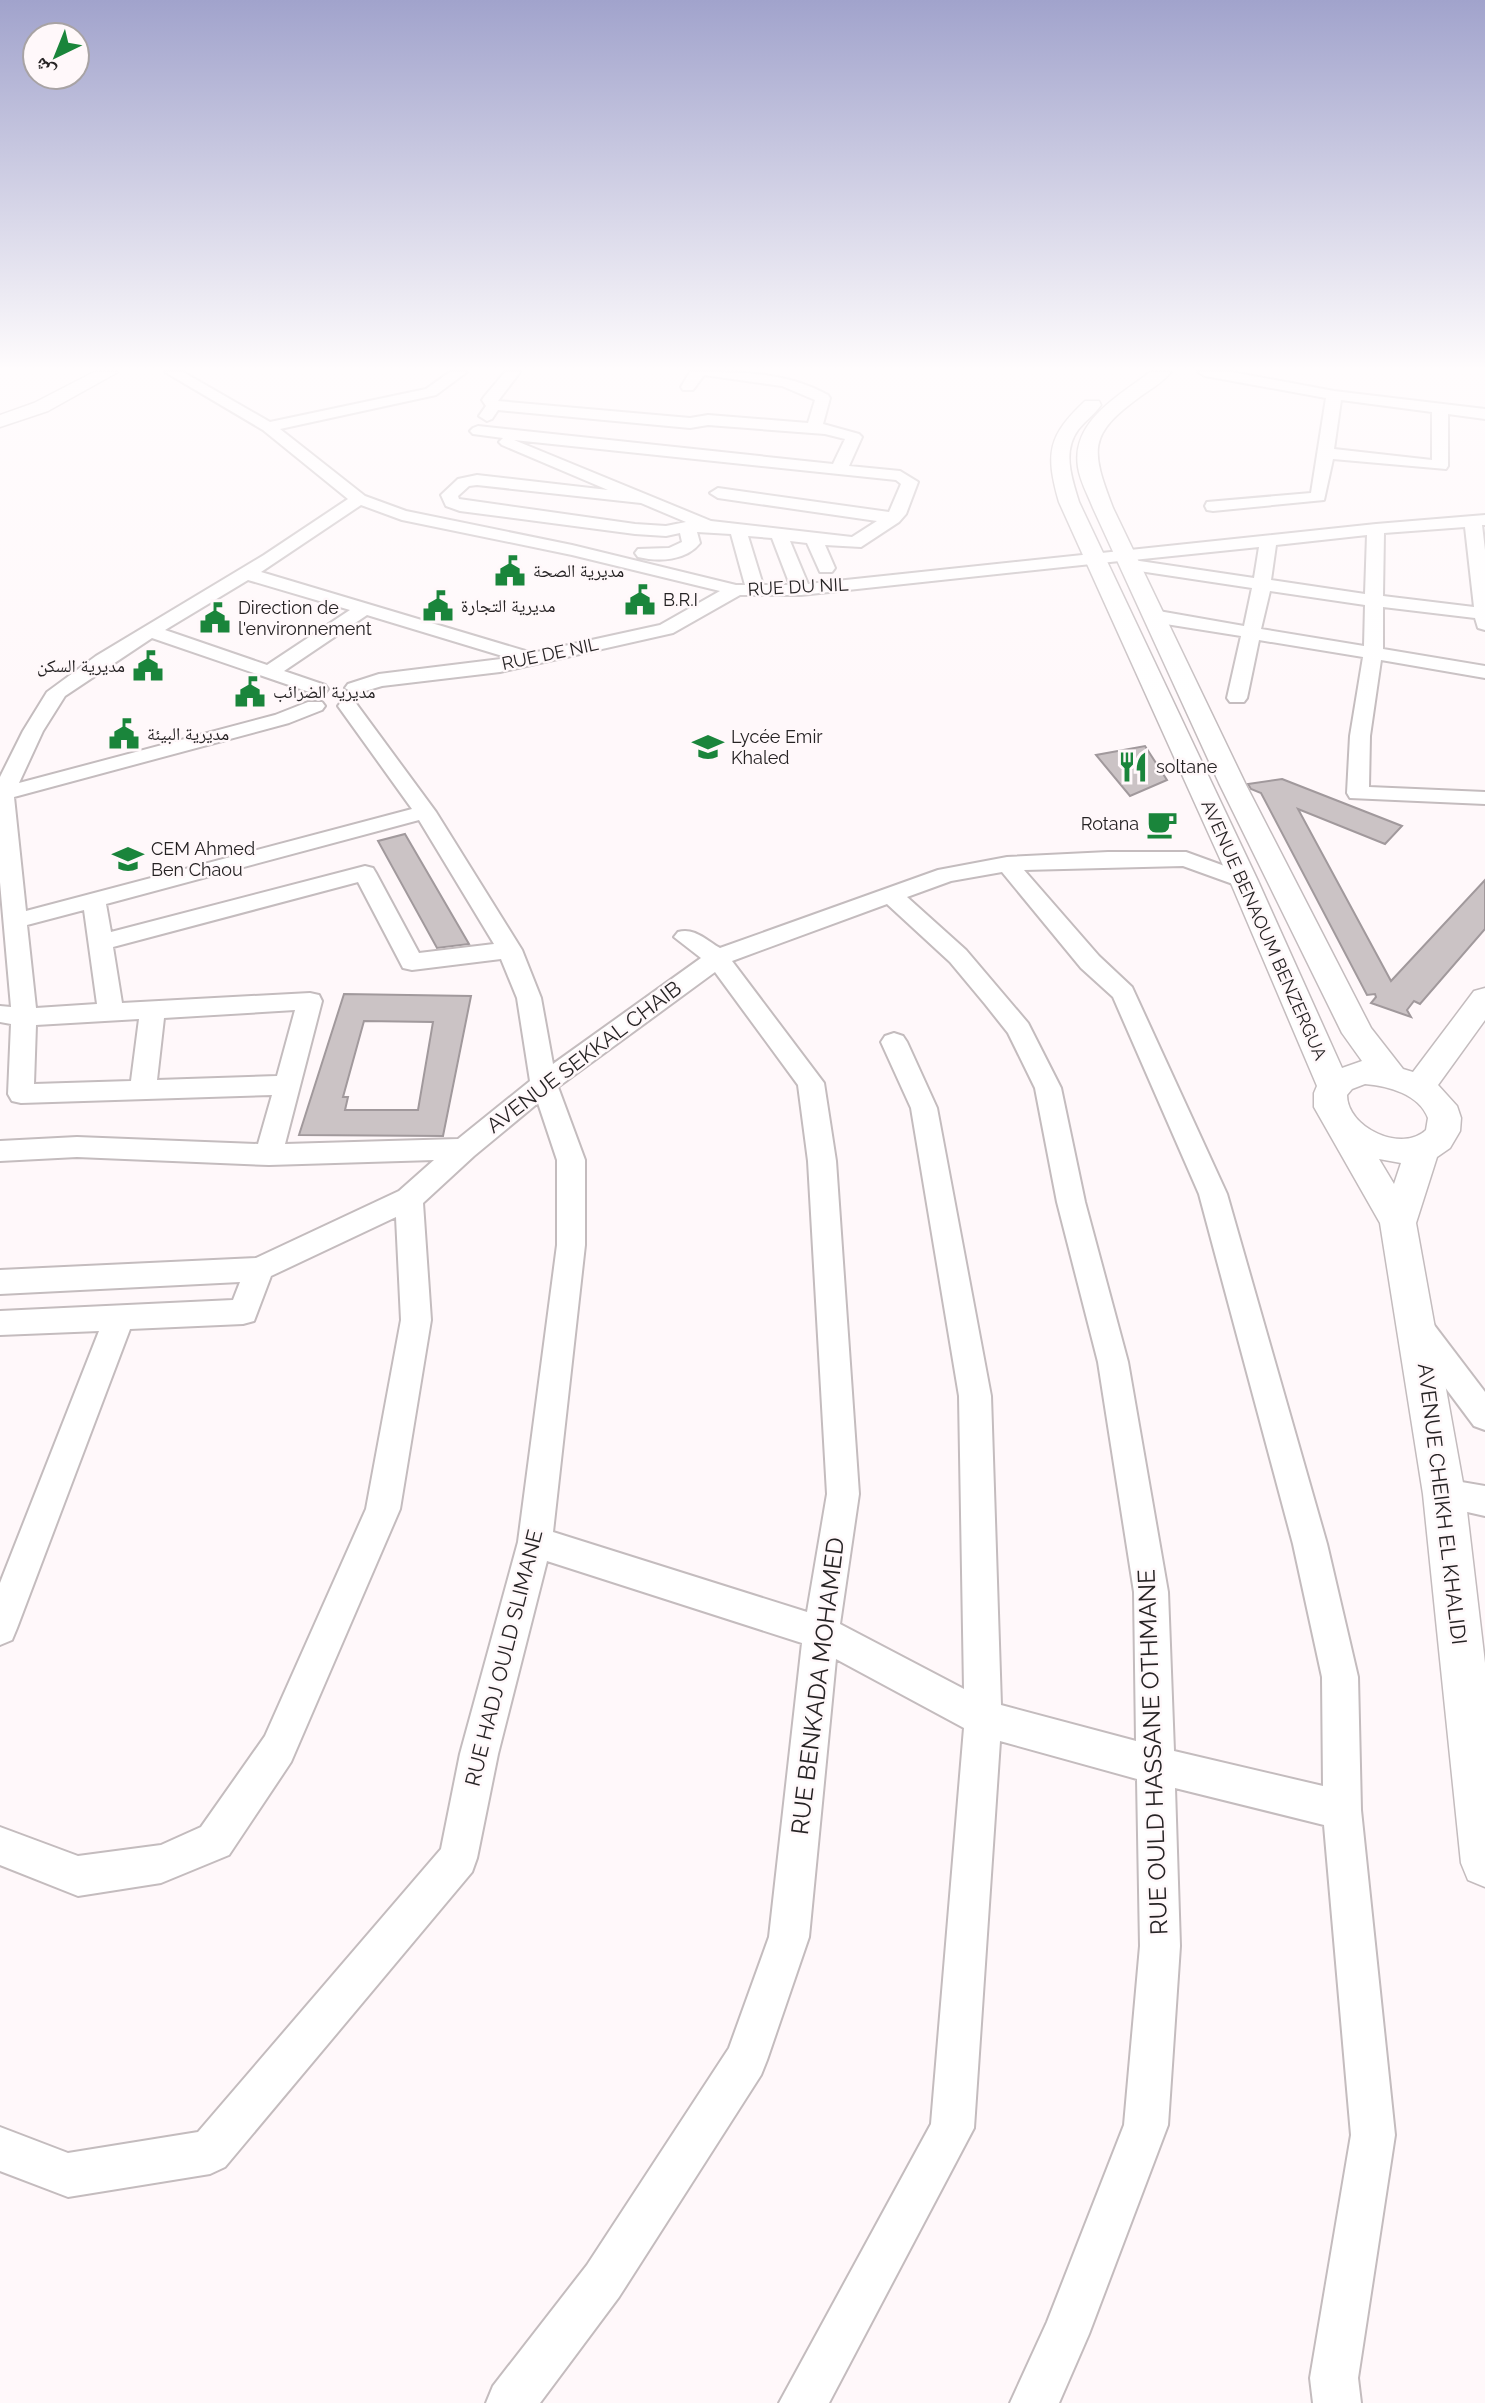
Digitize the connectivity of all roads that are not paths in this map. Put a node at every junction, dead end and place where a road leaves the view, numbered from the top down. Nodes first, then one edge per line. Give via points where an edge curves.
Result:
1 (340, 484) edge
2 (462, 484) edge
3 (527, 484) edge
4 (610, 484) edge
5 (909, 484) edge
6 (1063, 484) edge
7 (1094, 484) edge
8 (1320, 484) edge
9 (718, 493) dead end
10 (359, 499) junction
11 (647, 499) junction
12 (1213, 506) dead end
13 (893, 518) junction
14 (1479, 521) edge
15 (710, 526) junction
16 (688, 527) junction
17 (738, 529) junction
18 (1376, 529) junction
19 (779, 534) junction
20 (814, 538) junction
21 (1268, 541) junction
22 (644, 553) dead end
23 (1095, 559) junction
24 (1128, 560) junction
25 (1480, 562) edge
26 (825, 568) dead end
27 (245, 573) junction
28 (1262, 584) junction
29 (736, 590) junction
30 (756, 590) junction
31 (801, 590) junction
32 (1376, 601) junction
33 (364, 609) junction
34 (1153, 616) junction
35 (1485, 617) edge
36 (150, 631) junction
37 (1251, 632) junction
38 (1373, 653) junction
39 (532, 659) junction
40 (1485, 671) edge
41 (269, 672) junction
42 (316, 697) junction
43 (352, 697) junction
44 (1237, 698) dead end
45 (2, 793) edge
46 (1485, 798) edge
47 (425, 812) junction
48 (347, 833) junction
49 (1226, 840) junction
50 (1186, 859) junction
51 (1007, 864) junction
52 (365, 873) junction
53 (1244, 881) junction
54 (891, 895) junction
55 (94, 900) junction
56 (15, 921) junction
57 (686, 937) dead end
58 (100, 943) junction
59 (510, 950) junction
60 (717, 958) junction
61 (153, 1009) junction
62 (111, 1012) junction
63 (1480, 1012) edge
64 (12, 1016) edge
65 (894, 1042) dead end
66 (1405, 1081) junction
67 (544, 1084) junction
68 (287, 1085) junction
69 (1334, 1087) junction
70 (143, 1091) junction
71 (1346, 1131) junction
72 (464, 1149) junction
73 (1423, 1149) junction
74 (0, 1152) edge
75 (269, 1154) junction
76 (409, 1199) junction
77 (1398, 1223) junction
78 (260, 1269) junction
79 (1, 1285) edge
80 (120, 1318) junction
81 (0, 1323) edge
82 (1418, 1326) junction
83 (1485, 1416) edge
84 (1444, 1494) junction
85 (1485, 1501) edge
86 (535, 1542) junction
87 (0, 1628) edge
88 (821, 1633) junction
89 (983, 1718) junction
90 (1154, 1765) junction
91 (1481, 1793) edge
92 (1342, 1810) junction
93 (0, 1846) edge
94 (1485, 1863) edge
95 (0, 2149) edge
96 (1332, 2395) edge
97 (510, 2403) edge
98 (803, 2403) edge
99 (1034, 2403) edge

1 - 10 street, RUE DU NIL
2 - 16 street via 449,495 460,506 666,531
3 - 11 street
4 - 11 street
5 - 13 street
6 - 23 main road, AVENUE BENAOUM BENZERGUA
7 - 24 main road, AVENUE BENAOUM BENZERGUA
8 - 12 street via 1318,497
9 - 13 street
10 - 27 street
10 - 29 street, RUE DU NIL via 402,515
11 - 15 street
13 - 20 street via 858,549
14 - 18 street
14 - 25 street
15 - 16 street
15 - 17 street
16 - 22 street via 691,543 685,550
17 - 19 street
17 - 30 street
18 - 21 street
18 - 32 street
19 - 20 street
19 - 31 street
20 - 26 street
21 - 24 street
21 - 28 street
23 - 24 street, RUE DU NIL
23 - 31 street, RUE DU NIL
23 - 49 main road, AVENUE BENAOUM BENZERGUA
24 - 28 street
24 - 34 main road, AVENUE BENAOUM BENZERGUA
25 - 35 street
27 - 33 street
27 - 36 street
28 - 32 street
28 - 37 street
29 - 30 street, RUE DU NIL
29 - 39 street, RUE DE NIL via 666,629
30 - 31 street, RUE DU NIL
32 - 35 street
32 - 38 street
33 - 39 street
33 - 41 street
34 - 37 street
34 - 66 main road, AVENUE BENAOUM BENZERGUA via 1358,1033
36 - 41 street
36 - 45 street via 57,692
37 - 38 street
37 - 44 street
38 - 40 street
38 - 46 street via 1360,736 1358,793
39 - 43 street, RUE DE NIL via 379,680
41 - 42 street
42 - 43 street, RUE DE NIL via 332,710
42 - 45 street via 282,719
43 - 47 street, RUE HADJ OULD SLIMANE
45 - 56 street
47 - 48 street
47 - 59 street, RUE HADJ OULD SLIMANE
48 - 52 street
48 - 55 street
49 - 50 street
49 - 53 main road, AVENUE BENAOUM BENZERGUA
50 - 51 street, AVENUE SEKKAL CHAIB
50 - 53 street
51 - 54 street, AVENUE SEKKAL CHAIB via 946,875
51 - 92 street via 1090,962 1123,993 1213,1195 1310,1544 1340,1677
52 - 58 street
52 - 59 street via 412,962
53 - 69 main road, AVENUE BENAOUM BENZERGUA
54 - 60 street, AVENUE SEKKAL CHAIB
54 - 90 street, RUE OULD HASSANE OTHMANE via 958,956 994,998 1019,1029 1048,1088 1071,1202 1113,1362 1151,1592
55 - 56 street
55 - 58 street
56 - 64 street
57 - 60 street, RUE BENKADA MOHAMED
58 - 62 street
59 - 67 street, RUE HADJ OULD SLIMANE via 528,998
60 - 67 street, AVENUE SEKKAL CHAIB
60 - 88 street, RUE BENKADA MOHAMED via 811,1083 822,1161 843,1494
61 - 62 street
61 - 68 street via 310,1001
61 - 70 street
62 - 64 street
63 - 66 main road
64 - 70 street via 21,1094
65 - 89 street via 924,1108 975,1396
66 - 69 main road via 1363,1072
66 - 73 main road via 1434,1100 1443,1114 1444,1128 1437,1141
67 - 72 street, AVENUE SEKKAL CHAIB
67 - 86 street, RUE HADJ OULD SLIMANE via 571,1160 570,1245
68 - 70 street
68 - 75 street
69 - 71 main road via 1330,1108
71 - 73 main road via 1384,1150
71 - 77 main road
72 - 75 street
72 - 76 street, AVENUE SEKKAL CHAIB
73 - 77 main road, AVENUE CHEIKH EL KHALIDI
74 - 75 street via 77,1147
76 - 78 street, AVENUE SEKKAL CHAIB
76 - 93 street via 416,1320 383,1509 278,1749 215,1841 161,1864 78,1876
77 - 82 main road, AVENUE CHEIKH EL KHALIDI
78 - 79 street, AVENUE SEKKAL CHAIB
78 - 80 street via 243,1312
80 - 81 street
80 - 87 street
82 - 83 street
82 - 84 main road, AVENUE CHEIKH EL KHALIDI
84 - 85 street
84 - 91 main road, AVENUE CHEIKH EL KHALIDI
86 - 88 street
86 - 95 street, RUE HADJ OULD SLIMANE via 479,1754 458,1858 210,2152 68,2175
88 - 89 street
88 - 97 street, RUE BENKADA MOHAMED via 789,1937 746,2060 603,2281
89 - 90 street
89 - 98 street via 952,2128
90 - 92 street
90 - 99 street, RUE OULD HASSANE OTHMANE via 1160,1946 1146,2125 1066,2334
91 - 94 main road, AVENUE CHEIKH EL KHALIDI
92 - 96 street via 1373,2135

